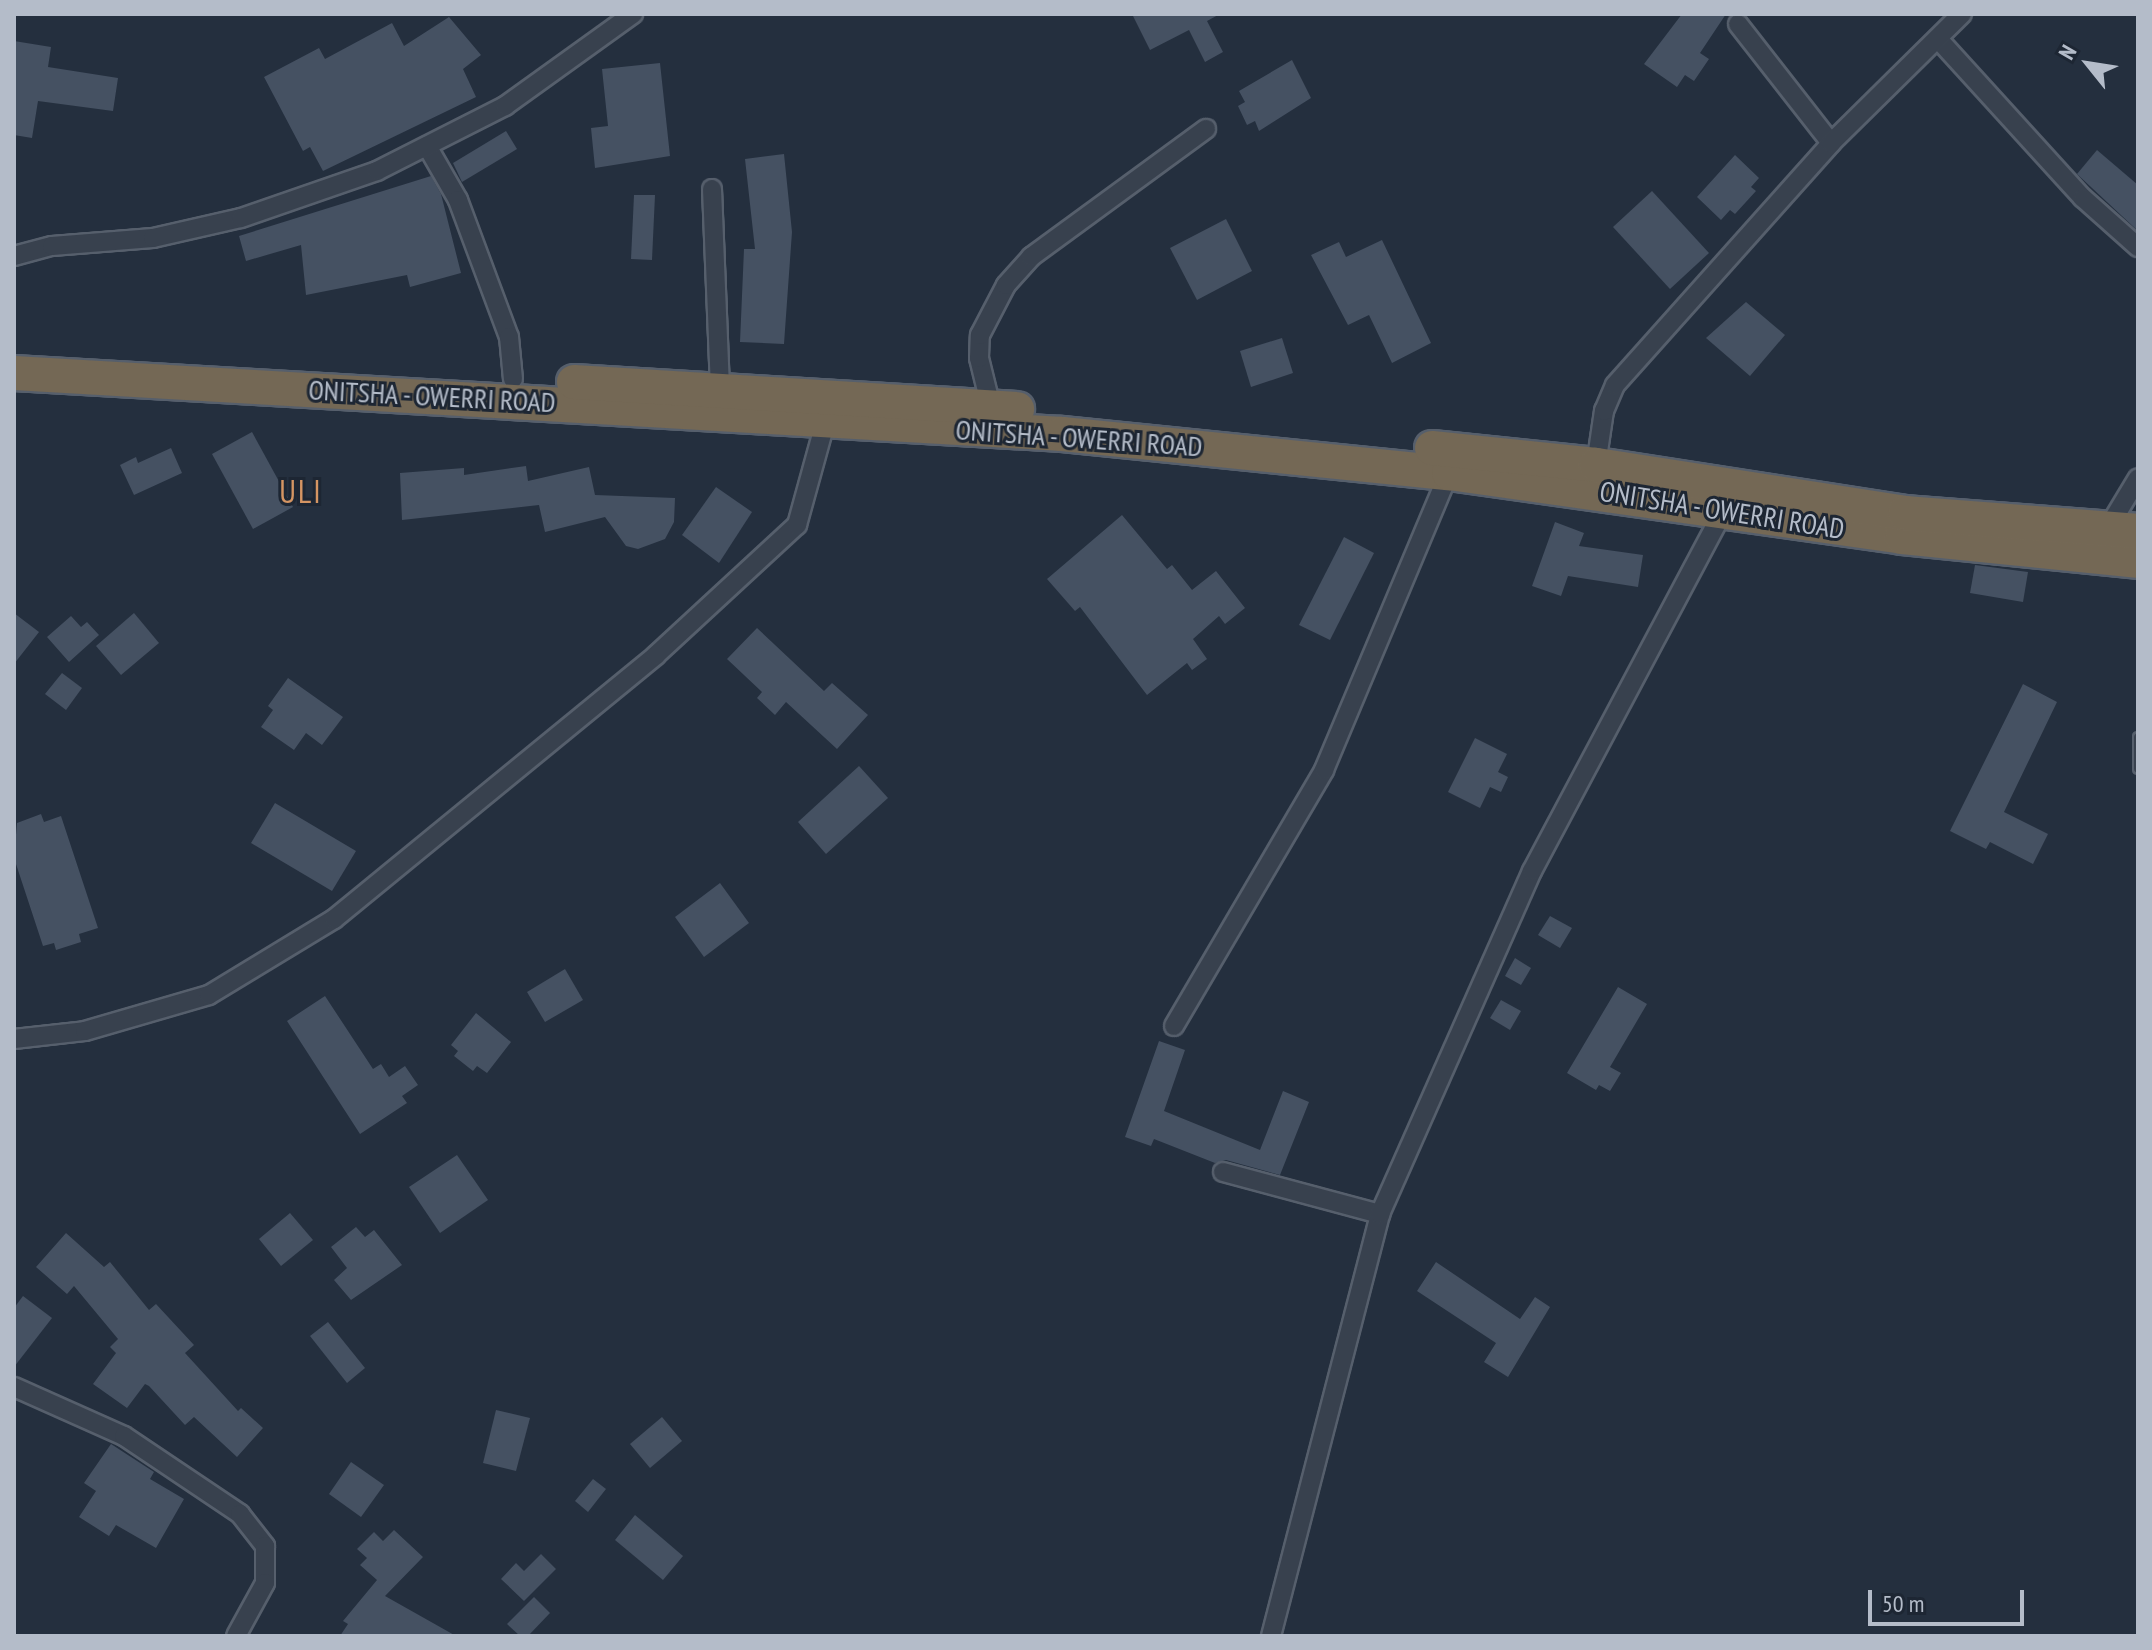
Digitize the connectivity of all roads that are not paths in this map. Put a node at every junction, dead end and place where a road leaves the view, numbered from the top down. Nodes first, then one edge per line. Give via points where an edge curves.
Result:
1 (633, 14) edge
2 (1962, 14) edge
3 (1738, 24) dead end
4 (1940, 41) junction
5 (1206, 129) dead end
6 (1831, 143) junction
7 (427, 146) junction
8 (712, 189) dead end
9 (2138, 247) edge
10 (14, 256) edge
11 (14, 351) edge
12 (14, 373) edge
13 (513, 379) junction
14 (720, 388) junction
15 (991, 407) junction
16 (826, 420) junction
17 (1596, 465) junction
18 (1449, 473) junction
19 (2138, 478) edge
20 (1724, 510) junction
21 (2123, 530) edge
22 (2138, 561) edge
23 (2138, 737) edge
24 (2138, 768) edge
25 (1174, 1026) dead end
26 (14, 1039) edge
27 (1223, 1172) dead end
28 (1380, 1214) junction
29 (14, 1387) edge
30 (236, 1636) edge
31 (1271, 1636) edge

1 - 7 street via 505,106
2 - 4 street
3 - 6 street
4 - 6 street
4 - 9 street via 2083,198
5 - 15 street via 1031,257 1006,285 980,335 979,358
6 - 17 street via 1615,385 1604,411
7 - 10 street via 377,171 241,218 153,238 52,246
7 - 13 street via 458,200 509,337
8 - 14 street
11 - 13 highway, ONITSHA - OWERRI ROAD
12 - 16 highway, ONITSHA - OWERRI ROAD
13 - 14 highway, ONITSHA - OWERRI ROAD
14 - 15 highway, ONITSHA - OWERRI ROAD
15 - 17 highway, ONITSHA - OWERRI ROAD
16 - 18 highway, ONITSHA - OWERRI ROAD via 1062,434
16 - 26 street via 797,525 656,655 334,919 209,995 85,1031
17 - 21 highway, ONITSHA - OWERRI ROAD via 1905,513
18 - 20 highway, ONITSHA - OWERRI ROAD
18 - 25 street via 1324,770
19 - 21 street
20 - 22 highway, ONITSHA - OWERRI ROAD via 1902,537
20 - 28 street via 1532,871
23 - 24 lane
27 - 28 street
28 - 31 street
29 - 30 street via 124,1436 240,1514 265,1546 265,1583

